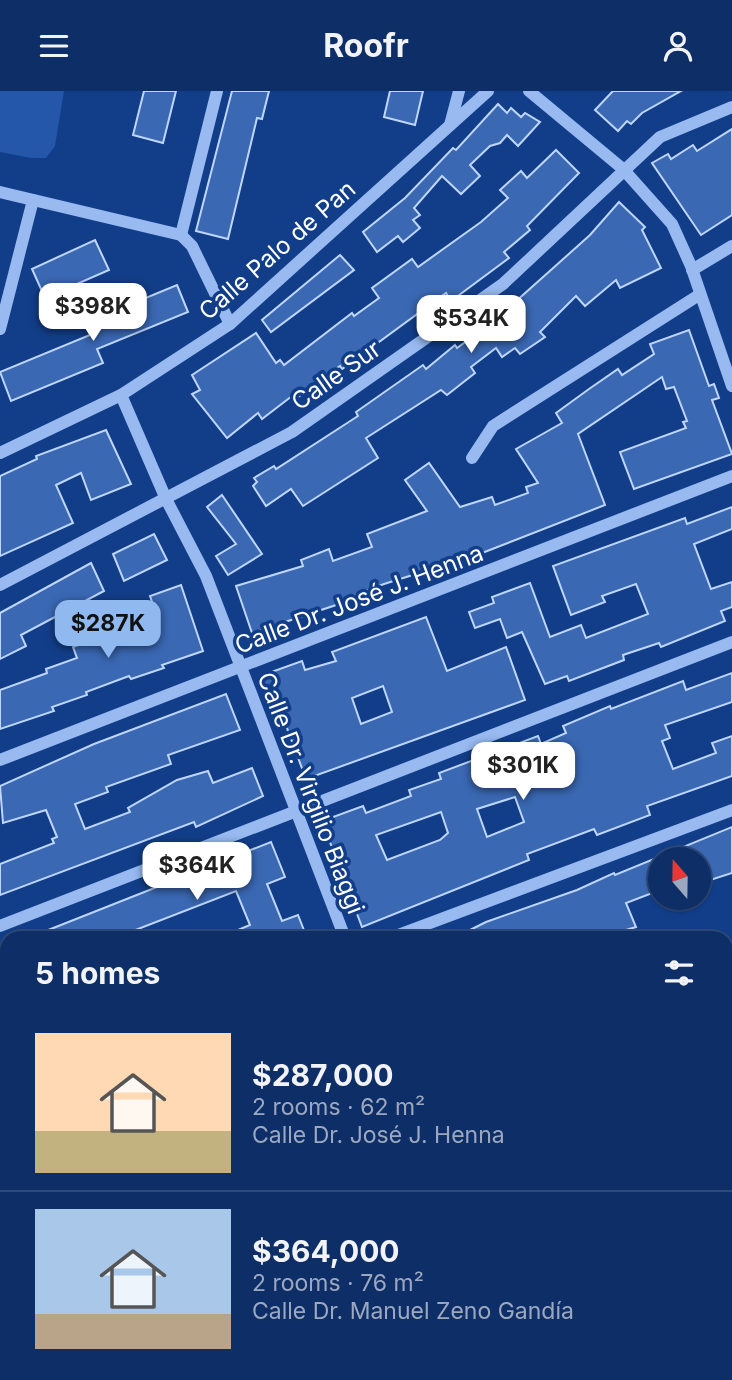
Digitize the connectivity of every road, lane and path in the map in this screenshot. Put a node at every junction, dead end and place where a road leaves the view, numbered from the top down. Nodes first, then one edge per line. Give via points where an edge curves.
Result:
1 (217, 91) edge
2 (459, 91) edge
3 (488, 91) edge
4 (529, 91) edge
5 (732, 107) edge
6 (450, 125) junction
7 (623, 169) junction
8 (0, 192) edge
9 (33, 200) junction
10 (181, 235) junction
11 (732, 246) edge
12 (692, 270) junction
13 (699, 295) junction
14 (230, 324) junction
15 (0, 329) edge
16 (732, 386) edge
17 (121, 395) junction
18 (0, 453) edge
19 (472, 458) dead end
20 (732, 476) edge
21 (166, 499) junction
22 (0, 585) edge
23 (732, 642) edge
24 (239, 668) junction
25 (0, 760) edge
26 (732, 810) edge
27 (294, 811) junction
28 (0, 926) edge
29 (342, 931) edge
30 (409, 931) edge

1 - 10 street
2 - 6 street
3 - 6 street, Calle Palo de Pan
4 - 7 street
5 - 7 street, Calle Sur via 660,137
6 - 14 street, Calle Palo de Pan
7 - 12 street via 672,224
7 - 21 street, Calle Sur via 503,284 292,432
8 - 9 street
9 - 10 street
9 - 15 street
10 - 14 street via 192,246
11 - 12 street
12 - 13 street
13 - 16 street
13 - 19 street via 493,426
14 - 17 street, Calle Palo de Pan
17 - 18 street, Calle Palo de Pan
17 - 21 street, Calle Dr. Virgilio Biaggi
20 - 24 street, Calle Dr. José J. Henna
21 - 22 street, Calle Sur
21 - 24 street, Calle Dr. Virgilio Biaggi via 206,576
23 - 27 street
24 - 25 street, Calle Dr. José J. Henna
24 - 27 street, Calle Dr. Virgilio Biaggi
26 - 30 street
27 - 28 street
27 - 29 street, Calle Dr. Virgilio Biaggi

